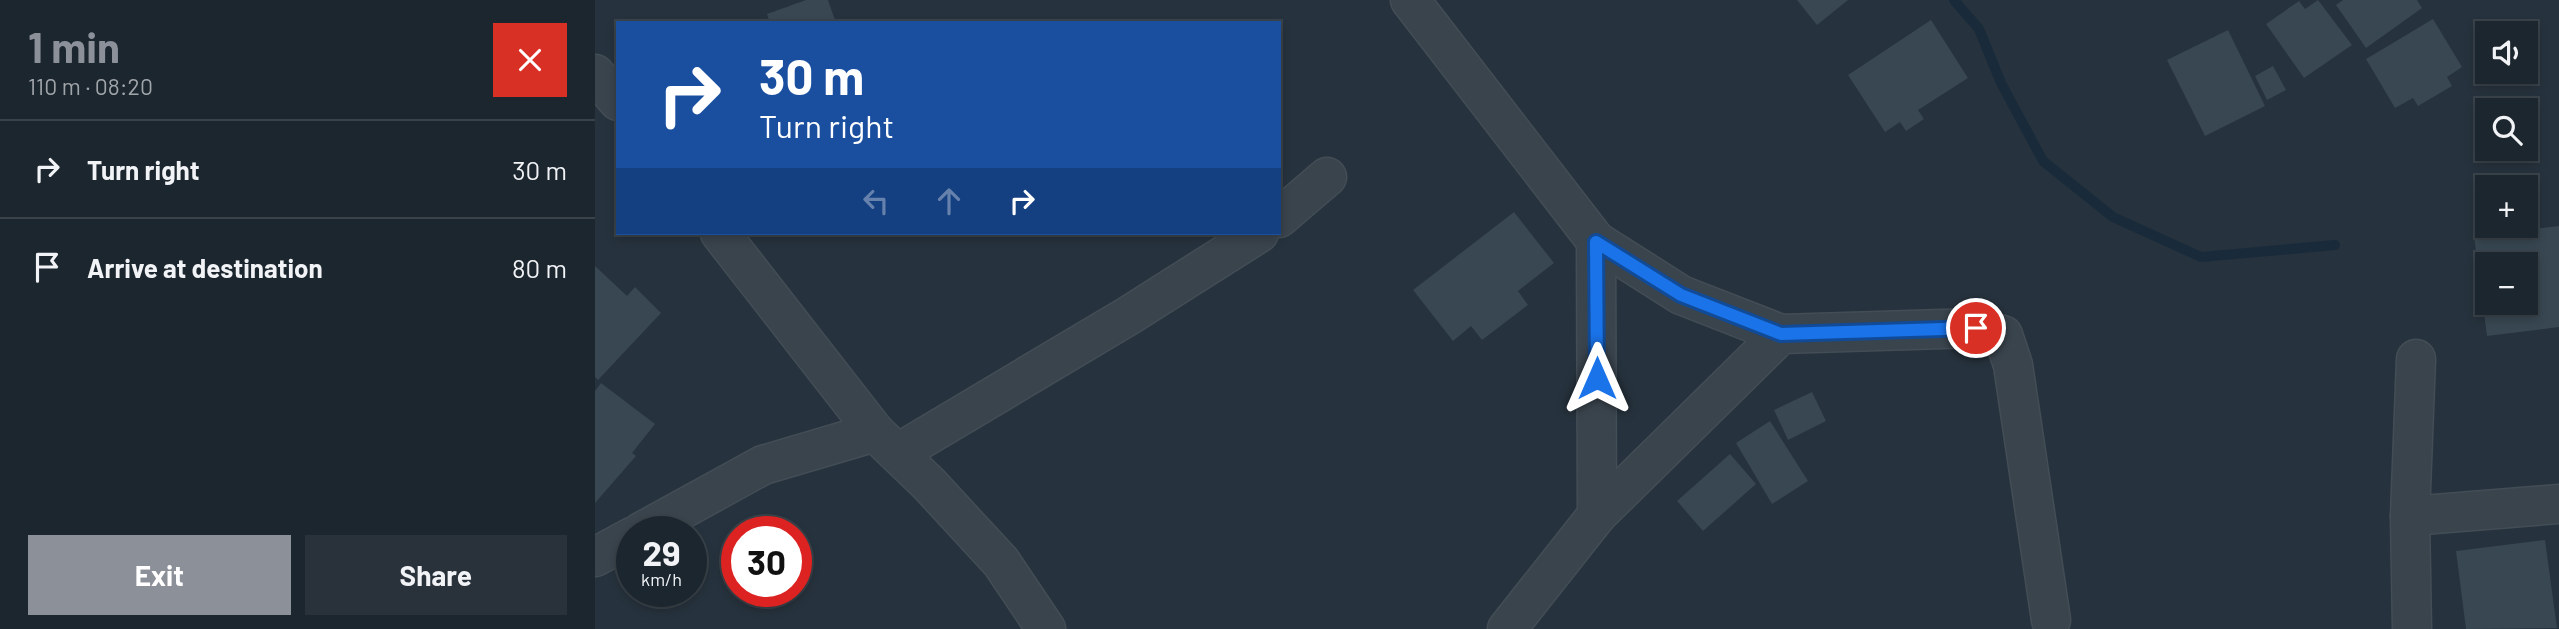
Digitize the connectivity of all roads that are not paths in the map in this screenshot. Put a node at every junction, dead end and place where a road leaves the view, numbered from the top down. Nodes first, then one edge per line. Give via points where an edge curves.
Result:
1 (1410, 0) edge
2 (595, 74) edge
3 (616, 99) edge
4 (1327, 177) dead end
5 (1281, 216) edge
6 (722, 235) edge
7 (1256, 235) edge
8 (1596, 242) junction
9 (1781, 334) junction
10 (2416, 359) dead end
11 (887, 443) junction
12 (2559, 504) edge
13 (1597, 515) junction
14 (670, 516) edge
15 (2410, 516) junction
16 (616, 546) edge
17 (595, 557) edge
18 (2051, 620) dead end
19 (1046, 629) edge
20 (1507, 629) edge
21 (2411, 629) edge

1 - 8 street
2 - 3 street
4 - 5 street
6 - 11 street
7 - 11 street via 1128,316
8 - 9 street via 1681,295
8 - 13 street
9 - 13 street
9 - 18 street via 1976,328 2003,335 2013,365
10 - 15 street
11 - 14 street via 763,465
11 - 19 street via 1001,562
12 - 15 street
13 - 20 street
15 - 21 street
16 - 17 street

